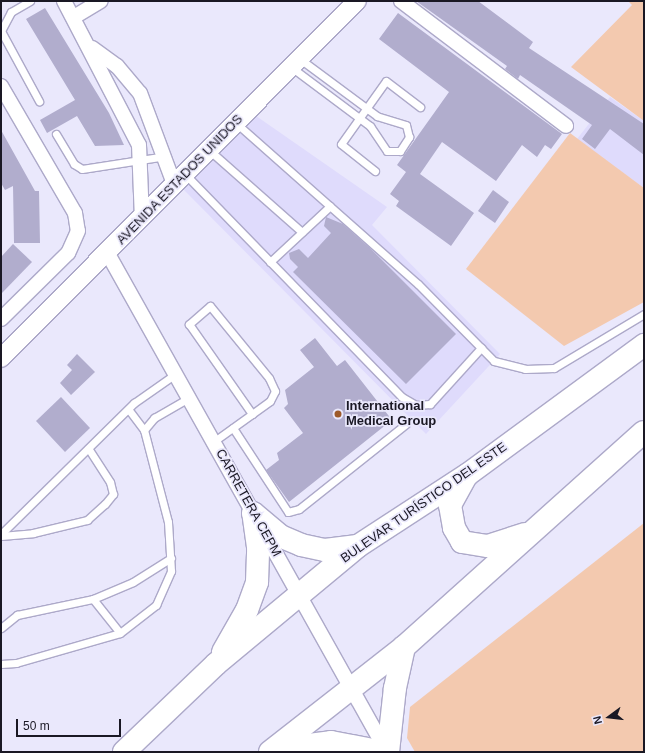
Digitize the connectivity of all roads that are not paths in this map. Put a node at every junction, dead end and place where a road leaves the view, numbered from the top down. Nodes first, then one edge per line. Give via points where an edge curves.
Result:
1 (30, 1) edge
2 (101, 1) edge
3 (357, 1) edge
4 (401, 1) edge
5 (66, 2) edge
6 (74, 17) junction
7 (90, 47) junction
8 (296, 62) junction
9 (1, 86) edge
10 (39, 101) dead end
11 (420, 107) dead end
12 (367, 109) junction
13 (151, 117) junction
14 (361, 119) junction
15 (236, 123) junction
16 (566, 126) dead end
17 (132, 127) junction
18 (56, 134) dead end
19 (209, 149) junction
20 (166, 156) junction
21 (141, 162) junction
22 (375, 171) dead end
23 (180, 179) junction
24 (330, 206) junction
25 (142, 219) junction
26 (302, 232) junction
27 (108, 254) junction
28 (270, 262) junction
29 (644, 314) edge
30 (1, 319) edge
31 (644, 345) edge
32 (481, 348) junction
33 (1, 358) edge
34 (174, 374) junction
35 (188, 398) junction
36 (128, 409) junction
37 (252, 414) junction
38 (406, 424) dead end
39 (233, 428) junction
40 (144, 430) junction
41 (644, 432) edge
42 (213, 442) junction
43 (88, 448) junction
44 (467, 475) junction
45 (253, 513) junction
46 (533, 531) junction
47 (1, 535) edge
48 (358, 546) junction
49 (170, 558) junction
50 (300, 594) junction
51 (93, 599) junction
52 (1, 628) edge
53 (120, 633) junction
54 (404, 647) junction
55 (1, 664) edge
56 (216, 664) junction
57 (354, 689) junction
58 (271, 751) edge
59 (124, 752) edge
60 (383, 752) edge
61 (388, 752) edge

1 - 10 lane via 11,12 1,31
2 - 6 street
3 - 8 street, AVENIDA ESTADOS UNIDOS
4 - 16 street
5 - 6 street
6 - 7 street
7 - 13 street via 117,66 140,93
7 - 17 street
8 - 12 lane
8 - 14 lane
8 - 15 street, AVENIDA ESTADOS UNIDOS
9 - 30 street via 75,213 78,231 68,253
11 - 12 lane via 386,81
12 - 14 lane
12 - 14 lane via 377,116 406,124 409,137 400,151 394,154 387,151 370,126
13 - 17 street
13 - 20 street
14 - 22 lane via 341,144
15 - 19 street, AVENIDA ESTADOS UNIDOS
15 - 24 lane
17 - 21 street
18 - 21 lane via 74,164 82,168
19 - 23 street, AVENIDA ESTADOS UNIDOS
19 - 26 lane
20 - 21 lane
20 - 23 street
21 - 25 street
23 - 25 street, AVENIDA ESTADOS UNIDOS
23 - 28 lane
24 - 26 lane
24 - 32 lane via 418,284
25 - 27 street, AVENIDA ESTADOS UNIDOS
26 - 28 lane
27 - 33 street, AVENIDA ESTADOS UNIDOS
27 - 34 street, CARRETERA CEPM
28 - 32 lane via 402,397 416,405 430,404
29 - 32 lane via 554,368 524,369 494,361
31 - 44 highway, BULEVAR TURÍSTICO DEL ESTE
34 - 35 street, CARRETERA CEPM
34 - 36 lane
35 - 40 lane via 154,418
35 - 42 street, CARRETERA CEPM
36 - 40 lane
36 - 43 lane
37 - 37 lane via 189,324 210,306 269,378 275,392 270,401
37 - 39 lane
38 - 39 lane via 299,509 288,512 276,500
39 - 42 lane
40 - 49 lane via 168,522
41 - 46 highway
42 - 45 street, CARRETERA CEPM
43 - 47 lane
43 - 47 lane via 110,482 113,494 105,504 87,520 33,533
44 - 46 highway via 450,505 454,528 462,542 488,546
44 - 48 highway, BULEVAR TURÍSTICO DEL ESTE
45 - 48 highway via 280,536 301,545 325,550
45 - 50 street, CARRETERA CEPM
45 - 56 highway via 258,548 257,582 247,610
46 - 54 highway
48 - 50 highway, BULEVAR TURÍSTICO DEL ESTE
49 - 51 lane via 133,582
49 - 53 lane via 171,571 156,605
50 - 56 highway, BULEVAR TURÍSTICO DEL ESTE
50 - 57 street, CARRETERA CEPM
51 - 52 lane via 17,615
51 - 53 lane
53 - 55 lane via 16,663
54 - 57 highway
54 - 61 highway via 395,688
56 - 59 highway, BULEVAR TURÍSTICO DEL ESTE
57 - 58 highway
57 - 61 street, CARRETERA CEPM
58 - 60 highway via 331,742

